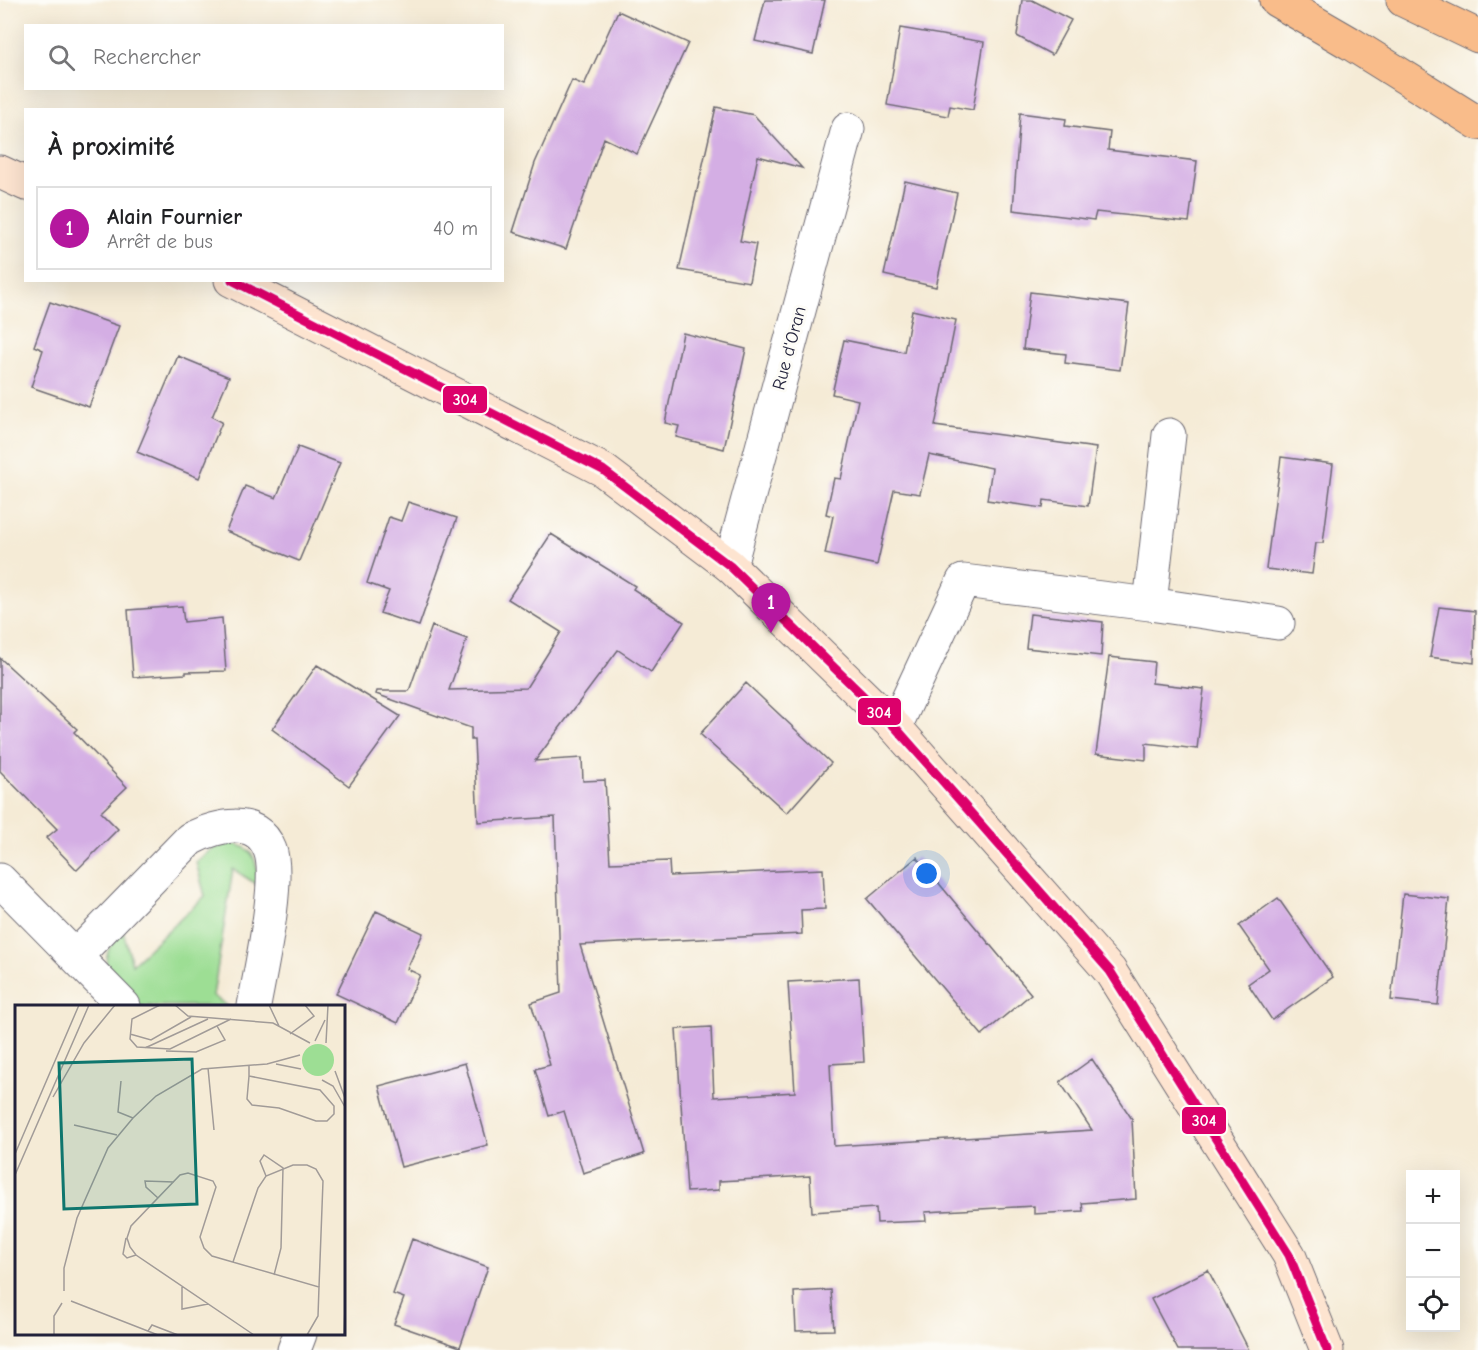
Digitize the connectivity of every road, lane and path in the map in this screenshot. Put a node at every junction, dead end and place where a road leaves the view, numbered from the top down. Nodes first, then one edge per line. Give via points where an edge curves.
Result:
1 (1276, 0) edge
2 (1403, 0) edge
3 (1478, 36) edge
4 (1478, 123) edge
5 (848, 129) dead end
6 (0, 172) edge
7 (24, 183) edge
8 (235, 282) edge
9 (1169, 435) dead end
10 (730, 566) junction
11 (1150, 604) junction
12 (1278, 623) dead end
13 (895, 727) junction
14 (0, 880) edge
15 (76, 956) junction
16 (123, 1005) edge
17 (254, 1005) edge
18 (300, 1335) edge
19 (294, 1350) edge
20 (1327, 1350) edge

1 - 4 highway
2 - 3 highway
5 - 10 street, Rue d'Oran
6 - 7 street
8 - 10 street via 603,470
9 - 11 street
10 - 13 street
11 - 12 street
11 - 13 street via 963,581
13 - 20 street via 1110,971 1289,1255
14 - 15 street
15 - 16 street
15 - 17 street via 190,839 222,827 244,826 258,833 270,850 272,869 272,895
18 - 19 street

